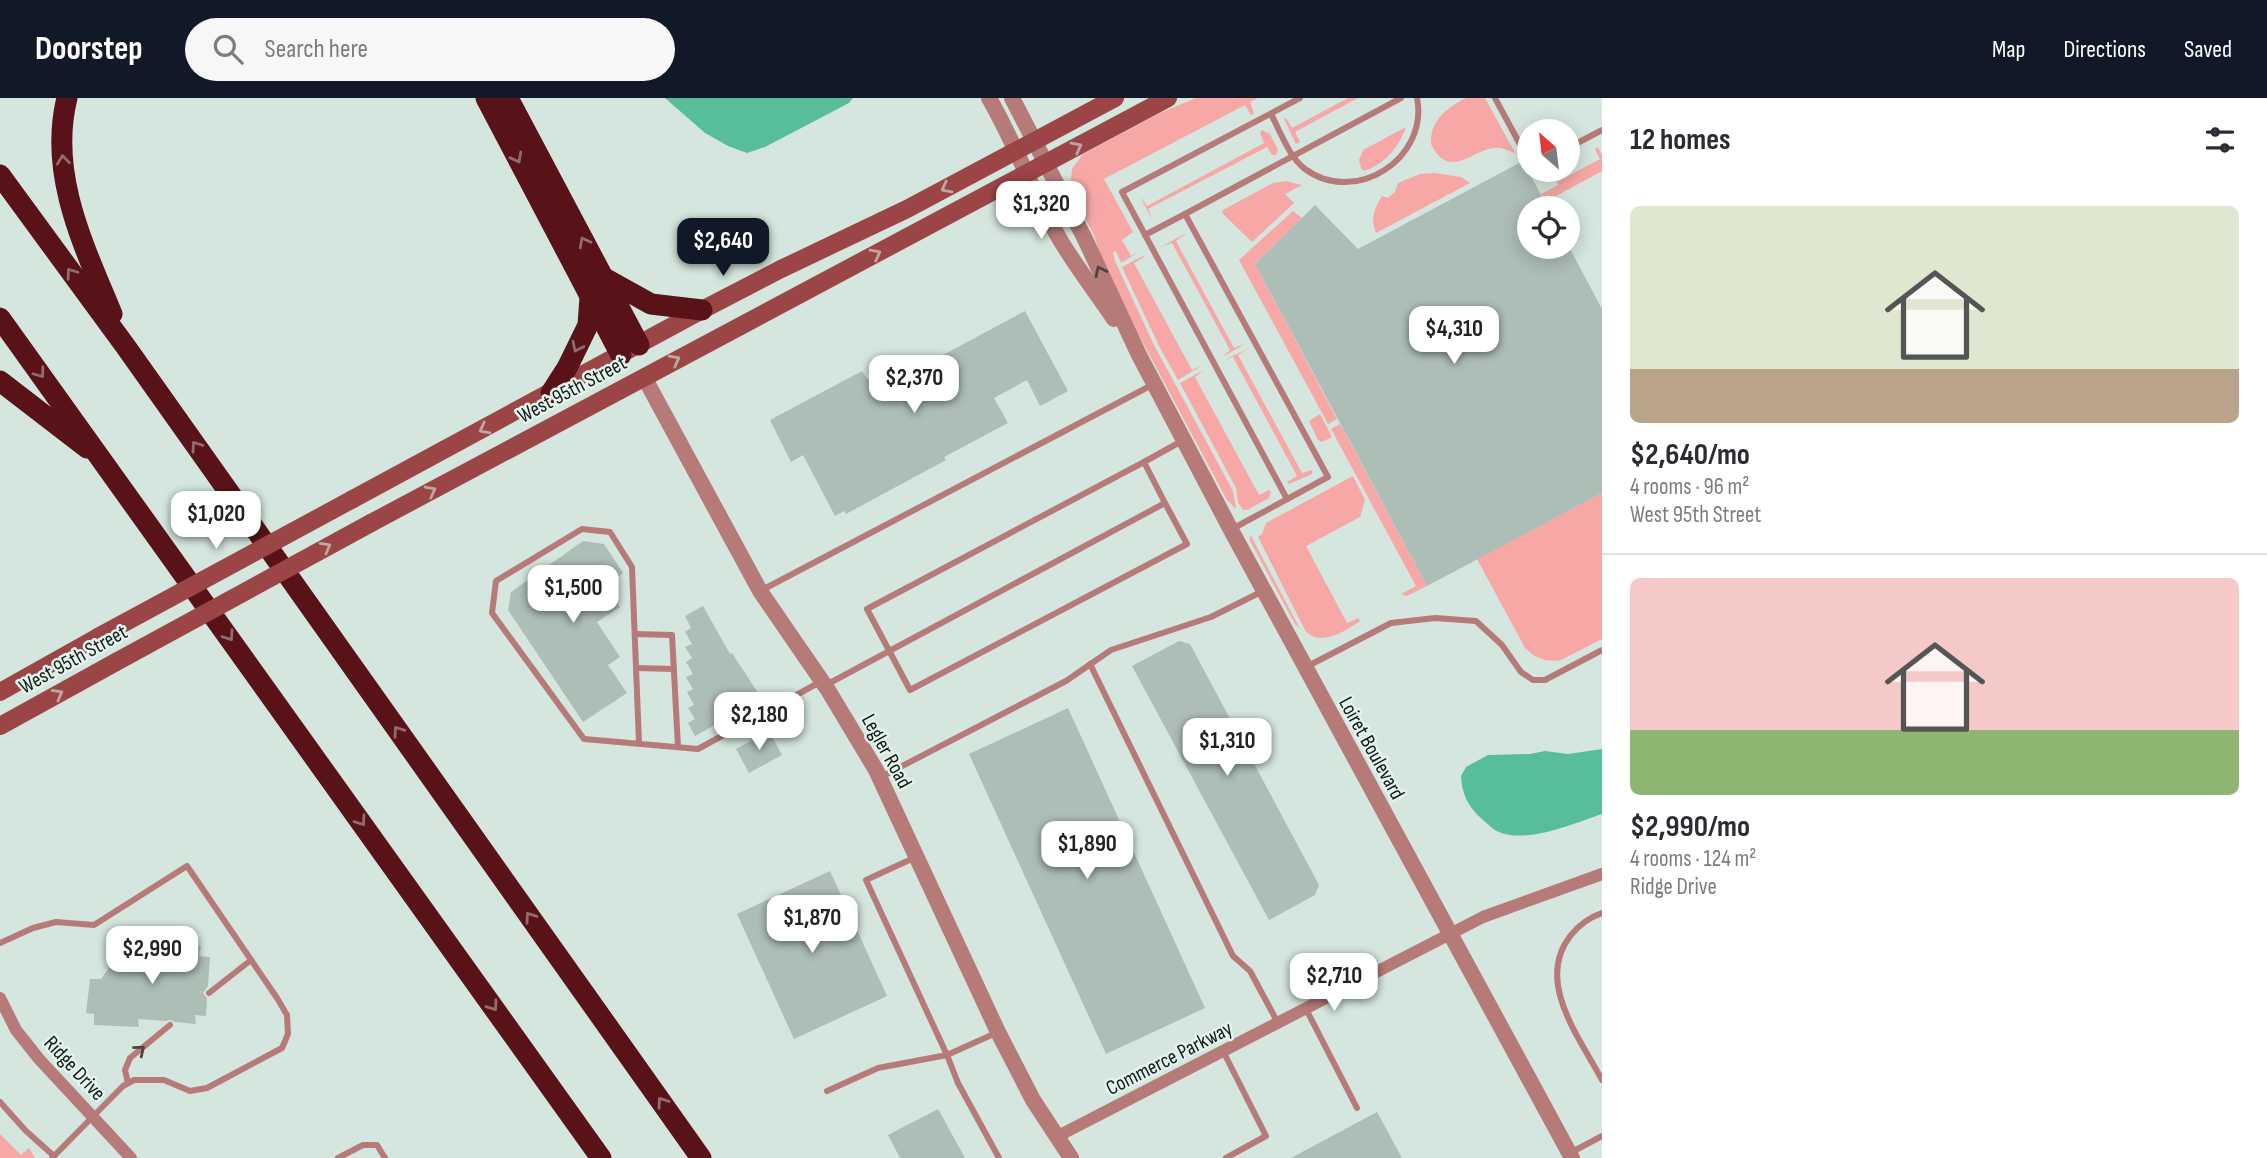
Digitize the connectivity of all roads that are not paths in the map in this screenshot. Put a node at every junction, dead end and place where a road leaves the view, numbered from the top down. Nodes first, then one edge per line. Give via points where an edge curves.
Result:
1 (66, 98) edge
2 (486, 98) edge
3 (508, 98) edge
4 (989, 98) edge
5 (1012, 98) edge
6 (1115, 98) edge
7 (1168, 98) edge
8 (1300, 98) edge
9 (1401, 98) edge
10 (1417, 98) edge
11 (1495, 98) edge
12 (1271, 114) junction
13 (1602, 130) edge
14 (1517, 139) edge
15 (1034, 141) junction
16 (1580, 142) edge
17 (1016, 151) junction
18 (1294, 157) junction
19 (1046, 163) junction
20 (1026, 174) junction
21 (0, 175) edge
22 (1185, 214) junction
23 (1145, 235) junction
24 (604, 278) junction
25 (590, 297) junction
26 (702, 310) junction
27 (0, 318) edge
28 (126, 347) junction
29 (630, 350) junction
30 (1139, 355) junction
31 (644, 377) junction
32 (0, 381) edge
33 (1154, 384) junction
34 (551, 393) junction
35 (1184, 440) junction
36 (104, 460) junction
37 (1144, 462) junction
38 (1287, 499) junction
39 (1165, 503) junction
40 (1231, 530) junction
41 (760, 590) junction
42 (1263, 591) junction
43 (635, 634) junction
44 (1602, 650) edge
45 (889, 651) junction
46 (1090, 664) junction
47 (636, 668) junction
48 (1304, 668) junction
49 (674, 669) junction
50 (823, 683) junction
51 (0, 692) edge
52 (0, 726) edge
53 (639, 743) junction
54 (678, 747) junction
55 (880, 778) junction
56 (918, 857) junction
57 (1602, 874) edge
58 (1602, 913) edge
59 (1452, 935) junction
60 (0, 943) edge
61 (251, 960) junction
62 (209, 993) dead end
63 (0, 998) edge
64 (1306, 1009) junction
65 (1278, 1023) junction
66 (170, 1025) dead end
67 (998, 1032) junction
68 (1223, 1051) junction
69 (947, 1055) junction
70 (1602, 1080) edge
71 (128, 1083) junction
72 (827, 1091) dead end
73 (0, 1102) edge
74 (1357, 1108) dead end
75 (93, 1116) junction
76 (1058, 1136) junction
77 (1602, 1136) edge
78 (1571, 1156) edge
79 (53, 1157) edge
80 (131, 1158) edge
81 (338, 1158) edge
82 (386, 1158) edge
83 (601, 1158) edge
84 (701, 1158) edge
85 (999, 1158) edge
86 (1071, 1158) edge
87 (1226, 1158) edge

28 -> 1 highway via 74,222 62,156
2 -> 25 highway
24 -> 3 highway
4 - 17 street, Loiret Boulevard
5 - 15 street, Loiret Boulevard
6 - 15 main road, West 95th Street
19 -> 7 main road, West 95th Street
8 - 12 lane
9 - 18 lane
10 - 18 lane via 1419,119 1407,150 1371,177 1328,179 1305,169
11 - 14 lane
12 - 18 lane
12 - 23 lane via 1122,192
13 - 16 lane
15 - 17 main road, West 95th Street
15 - 19 street, Loiret Boulevard
17 - 20 street, Loiret Boulevard
17 -> 26 main road, West 95th Street
18 - 22 lane
19 - 20 main road, West 95th Street
30 -> 19 street, Loiret Boulevard
20 - 30 street, Loiret Boulevard via 1062,243
31 -> 20 main road, West 95th Street
28 -> 21 highway
22 - 23 lane
22 - 38 lane via 1328,477
23 - 38 lane
24 - 26 highway via 651,304
24 - 29 highway
25 - 29 highway
25 -> 34 highway via 588,326
26 - 29 main road, West 95th Street
27 -> 36 highway
84 -> 28 highway
29 - 31 main road
29 - 34 main road, West 95th Street
30 - 33 street, Loiret Boulevard
31 - 41 street, Legler Road
52 -> 31 main road, West 95th Street, bridge
32 - 36 highway
33 - 35 street, Loiret Boulevard
33 - 41 lane
34 -> 51 main road, West 95th Street, bridge
35 - 37 lane
35 - 40 street, Loiret Boulevard
36 -> 83 highway
37 - 39 lane
37 - 45 lane via 867,608
38 - 40 lane
39 - 45 lane
39 - 45 lane via 1187,544 910,690
40 - 42 street, Loiret Boulevard
41 - 50 street, Legler Road
42 - 46 lane via 1211,617 1111,650
42 - 48 street, Loiret Boulevard
43 - 47 lane
43 - 49 lane via 672,635
43 - 53 lane via 632,567 610,532 582,529 496,581 492,613 584,739
44 - 48 lane via 1545,680 1533,680 1476,621 1435,618 1391,623
45 - 50 lane
46 - 55 lane
46 - 65 lane via 1233,956 1251,971
47 - 49 lane
47 - 53 lane
48 - 59 street, Loiret Boulevard
49 - 54 lane
50 - 54 lane via 698,749
50 - 55 street, Legler Road
53 - 54 lane
55 - 56 street, Legler Road
56 - 67 street, Legler Road
56 - 69 lane via 866,880
57 - 59 street, Commerce Parkway via 1483,917
58 - 70 lane via 1577,928 1562,946 1556,984 1560,1001
59 - 64 street, Commerce Parkway
59 - 78 street, Loiret Boulevard
60 - 61 lane via 56,922 94,925 187,866
61 - 62 lane
61 - 71 lane via 287,1015 288,1034 282,1048 207,1088 190,1091 164,1080
63 - 75 street, Ridge Drive via 31,1050
64 - 65 street, Commerce Parkway
64 - 74 lane
65 - 68 street, Commerce Parkway
71 -> 66 lane via 125,1070 130,1058
67 - 69 lane
67 - 76 street, Legler Road via 1033,1100
68 - 76 street, Commerce Parkway
68 - 87 lane via 1266,1136
69 - 72 lane via 878,1068
69 - 85 lane
71 - 75 lane
73 - 79 lane
75 - 79 lane
75 - 80 street, Ridge Drive
76 - 86 street, Legler Road
77 - 78 lane
81 - 82 lane via 363,1145 377,1145

